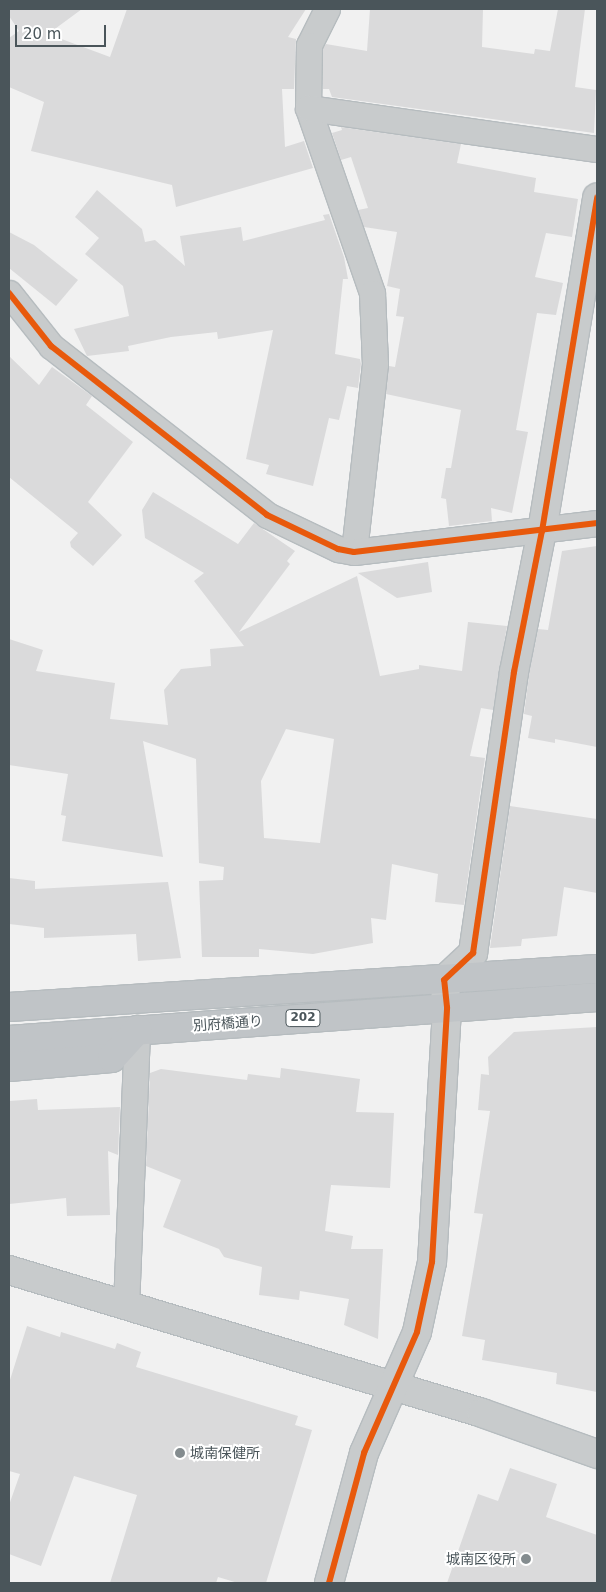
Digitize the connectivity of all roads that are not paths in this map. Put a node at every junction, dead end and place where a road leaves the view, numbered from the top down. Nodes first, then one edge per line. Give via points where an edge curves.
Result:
1 (327, 9) edge
2 (308, 108) junction
3 (597, 149) edge
4 (597, 198) edge
5 (9, 293) edge
6 (597, 523) edge
7 (542, 532) junction
8 (354, 552) junction
9 (597, 969) edge
10 (444, 980) junction
11 (597, 997) edge
12 (9, 1007) edge
13 (448, 1007) junction
14 (137, 1030) junction
15 (9, 1040) edge
16 (9, 1067) edge
17 (9, 1270) edge
18 (126, 1306) junction
19 (393, 1386) junction
20 (597, 1454) edge
21 (329, 1583) edge

1 - 2 street via 309,45
2 - 3 street
2 - 8 street via 372,293 376,364
4 - 7 street
5 - 8 street via 51,346 267,515 338,549
6 - 7 street
7 - 8 street
7 - 10 street via 514,672 472,953
9 - 10 highway, 202
10 - 12 highway, 202
10 - 13 street
11 - 13 highway, 別府橋通り / 202
13 - 14 highway, 別府橋通り / 202
13 - 19 street via 432,1262 417,1332
14 - 15 highway, 別府橋通り / 202
14 - 16 highway via 112,1058
14 - 18 street
17 - 18 street
18 - 19 street
19 - 20 street via 482,1413
19 - 21 street via 364,1453

